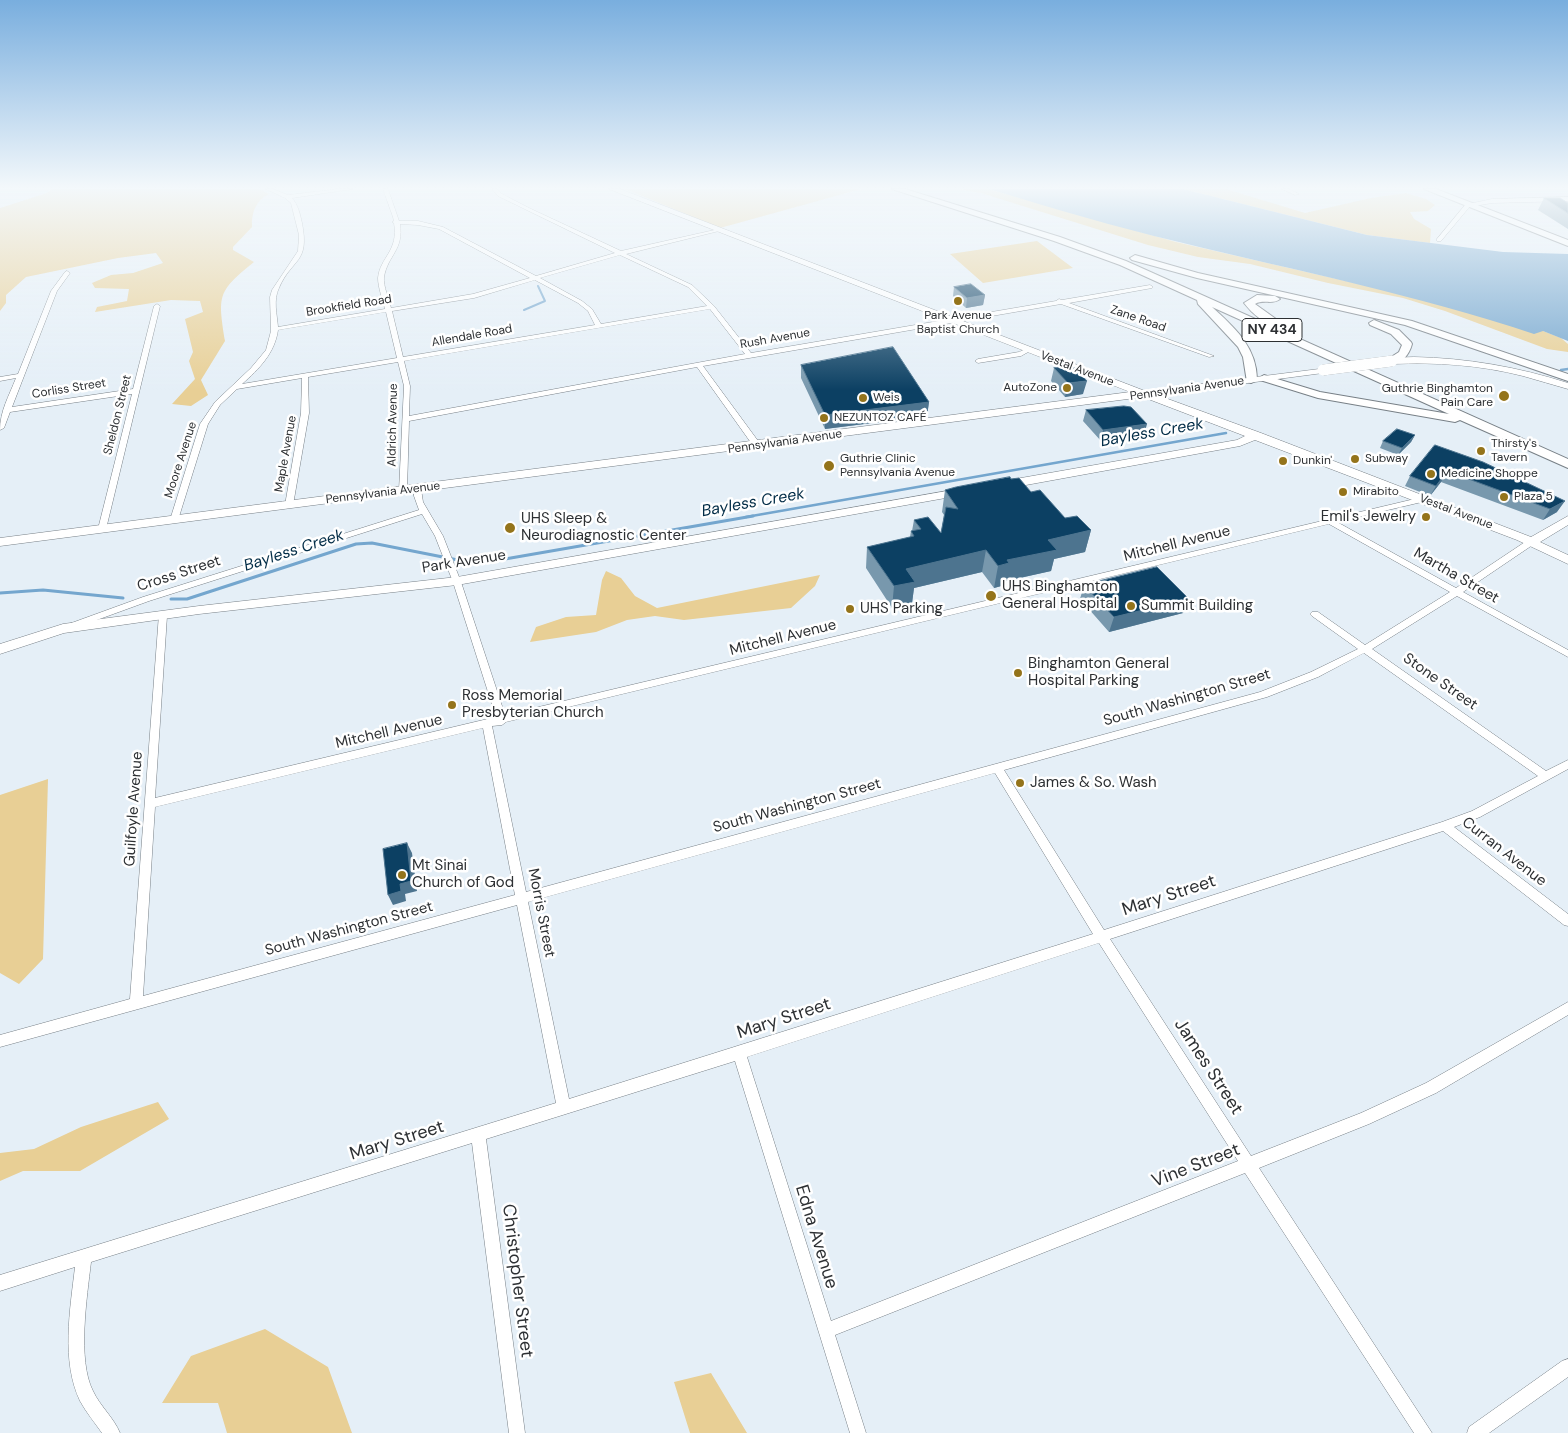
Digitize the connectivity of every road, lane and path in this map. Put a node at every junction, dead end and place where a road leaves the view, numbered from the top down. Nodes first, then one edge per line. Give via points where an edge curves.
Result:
1 (298, 256) edge
2 (390, 256) edge
3 (494, 256) edge
4 (612, 256) edge
5 (627, 256) edge
6 (784, 256) edge
7 (1103, 256) edge
8 (1116, 256) edge
9 (1132, 256) edge
10 (67, 274) dead end
11 (538, 279) junction
12 (1174, 285) junction
13 (1150, 287) dead end
14 (1059, 301) junction
15 (157, 306) dead end
16 (712, 307) junction
17 (388, 311) junction
18 (949, 320) junction
19 (599, 326) junction
20 (275, 329) junction
21 (1305, 338) junction
22 (1028, 350) junction
23 (749, 355) junction
24 (1211, 356) dead end
25 (401, 359) junction
26 (978, 361) dead end
27 (1392, 362) junction
28 (698, 364) junction
29 (19, 376) junction
30 (305, 376) junction
31 (1264, 378) junction
32 (1568, 378) edge
33 (0, 379) edge
34 (1252, 380) junction
35 (1568, 386) edge
36 (236, 387) junction
37 (135, 391) junction
38 (1146, 395) junction
39 (6, 410) junction
40 (406, 420) junction
41 (0, 428) edge
42 (1491, 429) junction
43 (1256, 436) junction
44 (757, 445) junction
45 (1568, 454) edge
46 (1568, 464) edge
47 (417, 489) junction
48 (403, 491) junction
49 (1423, 499) junction
50 (289, 505) junction
51 (424, 511) junction
52 (174, 520) junction
53 (1568, 520) edge
54 (1330, 522) junction
55 (102, 529) junction
56 (0, 542) edge
57 (1531, 542) junction
58 (1568, 560) edge
59 (457, 581) junction
60 (1456, 592) junction
61 (1315, 614) dead end
62 (162, 616) junction
63 (63, 629) junction
64 (1365, 648) junction
65 (0, 649) edge
66 (1568, 654) edge
67 (502, 721) junction
68 (487, 724) junction
69 (1568, 764) edge
70 (997, 768) junction
71 (1546, 776) junction
72 (149, 804) junction
73 (1445, 826) junction
74 (522, 898) junction
75 (1568, 921) edge
76 (1103, 937) junction
77 (136, 1005) junction
78 (1568, 1008) edge
79 (0, 1041) edge
80 (739, 1052) junction
81 (564, 1108) junction
82 (478, 1135) junction
83 (1249, 1166) junction
84 (84, 1258) junction
85 (0, 1283) edge
86 (825, 1331) junction
87 (1568, 1367) edge
88 (112, 1433) edge
89 (517, 1433) edge
90 (858, 1433) edge
91 (1424, 1433) edge
92 (1475, 1433) edge

1 - 20 street, Moore Avenue via 276,288
2 - 17 street, Aldrich Avenue via 381,280
3 - 11 street
4 - 11 street, Brookfield Road
5 - 16 street via 690,286
6 - 18 street, Vestal Avenue
7 - 12 main road, NY 434
8 - 21 main road, NY 434
9 - 32 main road via 1182,272 1417,326
10 - 29 street via 54,291
11 - 17 street, Brookfield Road via 474,296
11 - 19 street via 580,302 590,310
12 - 34 main road via 1198,300 1240,342 1252,364
12 - 42 main road, NY 434
13 - 14 street, Rush Avenue
14 - 18 street, Rush Avenue
14 - 24 street, Zane Road
15 - 37 street, Sheldon Street
16 - 19 street, Allendale Road
16 - 23 street
17 - 20 street, Brookfield Road
17 - 25 street, Aldrich Avenue
18 - 22 street, Vestal Avenue
18 - 23 street, Rush Avenue
19 - 25 street, Allendale Road
20 - 36 street, Moore Avenue via 269,350
21 - 27 main road via 1258,312 1249,302 1257,298 1272,298 1385,327 1402,337 1407,346 1404,354
21 - 45 main road, NY 434
22 - 26 street
22 - 38 street, Vestal Avenue
23 - 28 street, Rush Avenue
25 - 30 street, Allendale Road
25 - 40 street, Aldrich Avenue via 407,386
27 - 31 street, Pennsylvania Avenue, bridge
27 - 35 street, Pennsylvania Avenue via 1432,360 1484,365
28 - 40 street, Rush Avenue
28 - 44 street
29 - 33 street
29 - 39 street
30 - 36 street, Allendale Road
30 - 50 street, Maple Avenue via 305,413
31 - 34 street, Pennsylvania Avenue
31 - 42 main road via 1318,394
34 - 38 street, Pennsylvania Avenue
36 - 52 street, Moore Avenue via 210,411
37 - 39 street, Corliss Street
37 - 55 street, Sheldon Street
38 - 43 street, Vestal Avenue
38 - 44 street, Pennsylvania Avenue
39 - 41 street
40 - 48 street, Aldrich Avenue
42 - 46 main road, NY 434
43 - 49 street, Vestal Avenue
43 - 59 street, Park Avenue via 1240,443
44 - 47 street, Pennsylvania Avenue
47 - 48 street, Pennsylvania Avenue
47 - 51 street
48 - 50 street, Pennsylvania Avenue
49 - 54 street, Mitchell Avenue
49 - 57 street, Vestal Avenue
50 - 52 street, Pennsylvania Avenue
51 - 59 street via 434,523
51 - 63 street, Cross Street via 146,599
52 - 55 street, Pennsylvania Avenue
53 - 57 street, South Washington Street
54 - 60 street, Martha Street
54 - 67 street, Mitchell Avenue
55 - 56 street, Pennsylvania Avenue
57 - 58 street, Vestal Avenue
57 - 60 street, South Washington Street
59 - 62 street, Park Avenue
59 - 67 street
60 - 64 street, South Washington Street
60 - 66 street, Martha Street
61 - 64 street, Stone Street
62 - 63 street, Park Avenue
62 - 72 street, Guilfoyle Avenue
63 - 65 street, Park Avenue
64 - 70 street, South Washington Street via 1282,688
64 - 71 street, Stone Street
67 - 68 street, Mitchell Avenue
68 - 72 street, Mitchell Avenue
68 - 74 street, Morris Street
69 - 71 street, Mary Street
70 - 74 street, South Washington Street
70 - 76 street, James Street
71 - 73 street, Mary Street via 1476,814
72 - 77 street, Guilfoyle Avenue
73 - 75 street, Curran Avenue
73 - 76 street, Mary Street
74 - 77 street, South Washington Street
74 - 81 street, Morris Street
76 - 80 street, Mary Street
76 - 83 street, James Street
77 - 79 street, South Washington Street
78 - 83 street, Vine Street via 1431,1088
80 - 81 street, Mary Street
80 - 86 street, Edna Avenue
81 - 82 street, Mary Street
82 - 84 street, Mary Street
82 - 89 street, Christopher Street
83 - 86 street, Vine Street
83 - 91 street, James Street
84 - 85 street, Mary Street
84 - 88 street via 78,1320 80,1377 86,1395
86 - 90 street, Edna Avenue
87 - 92 street

